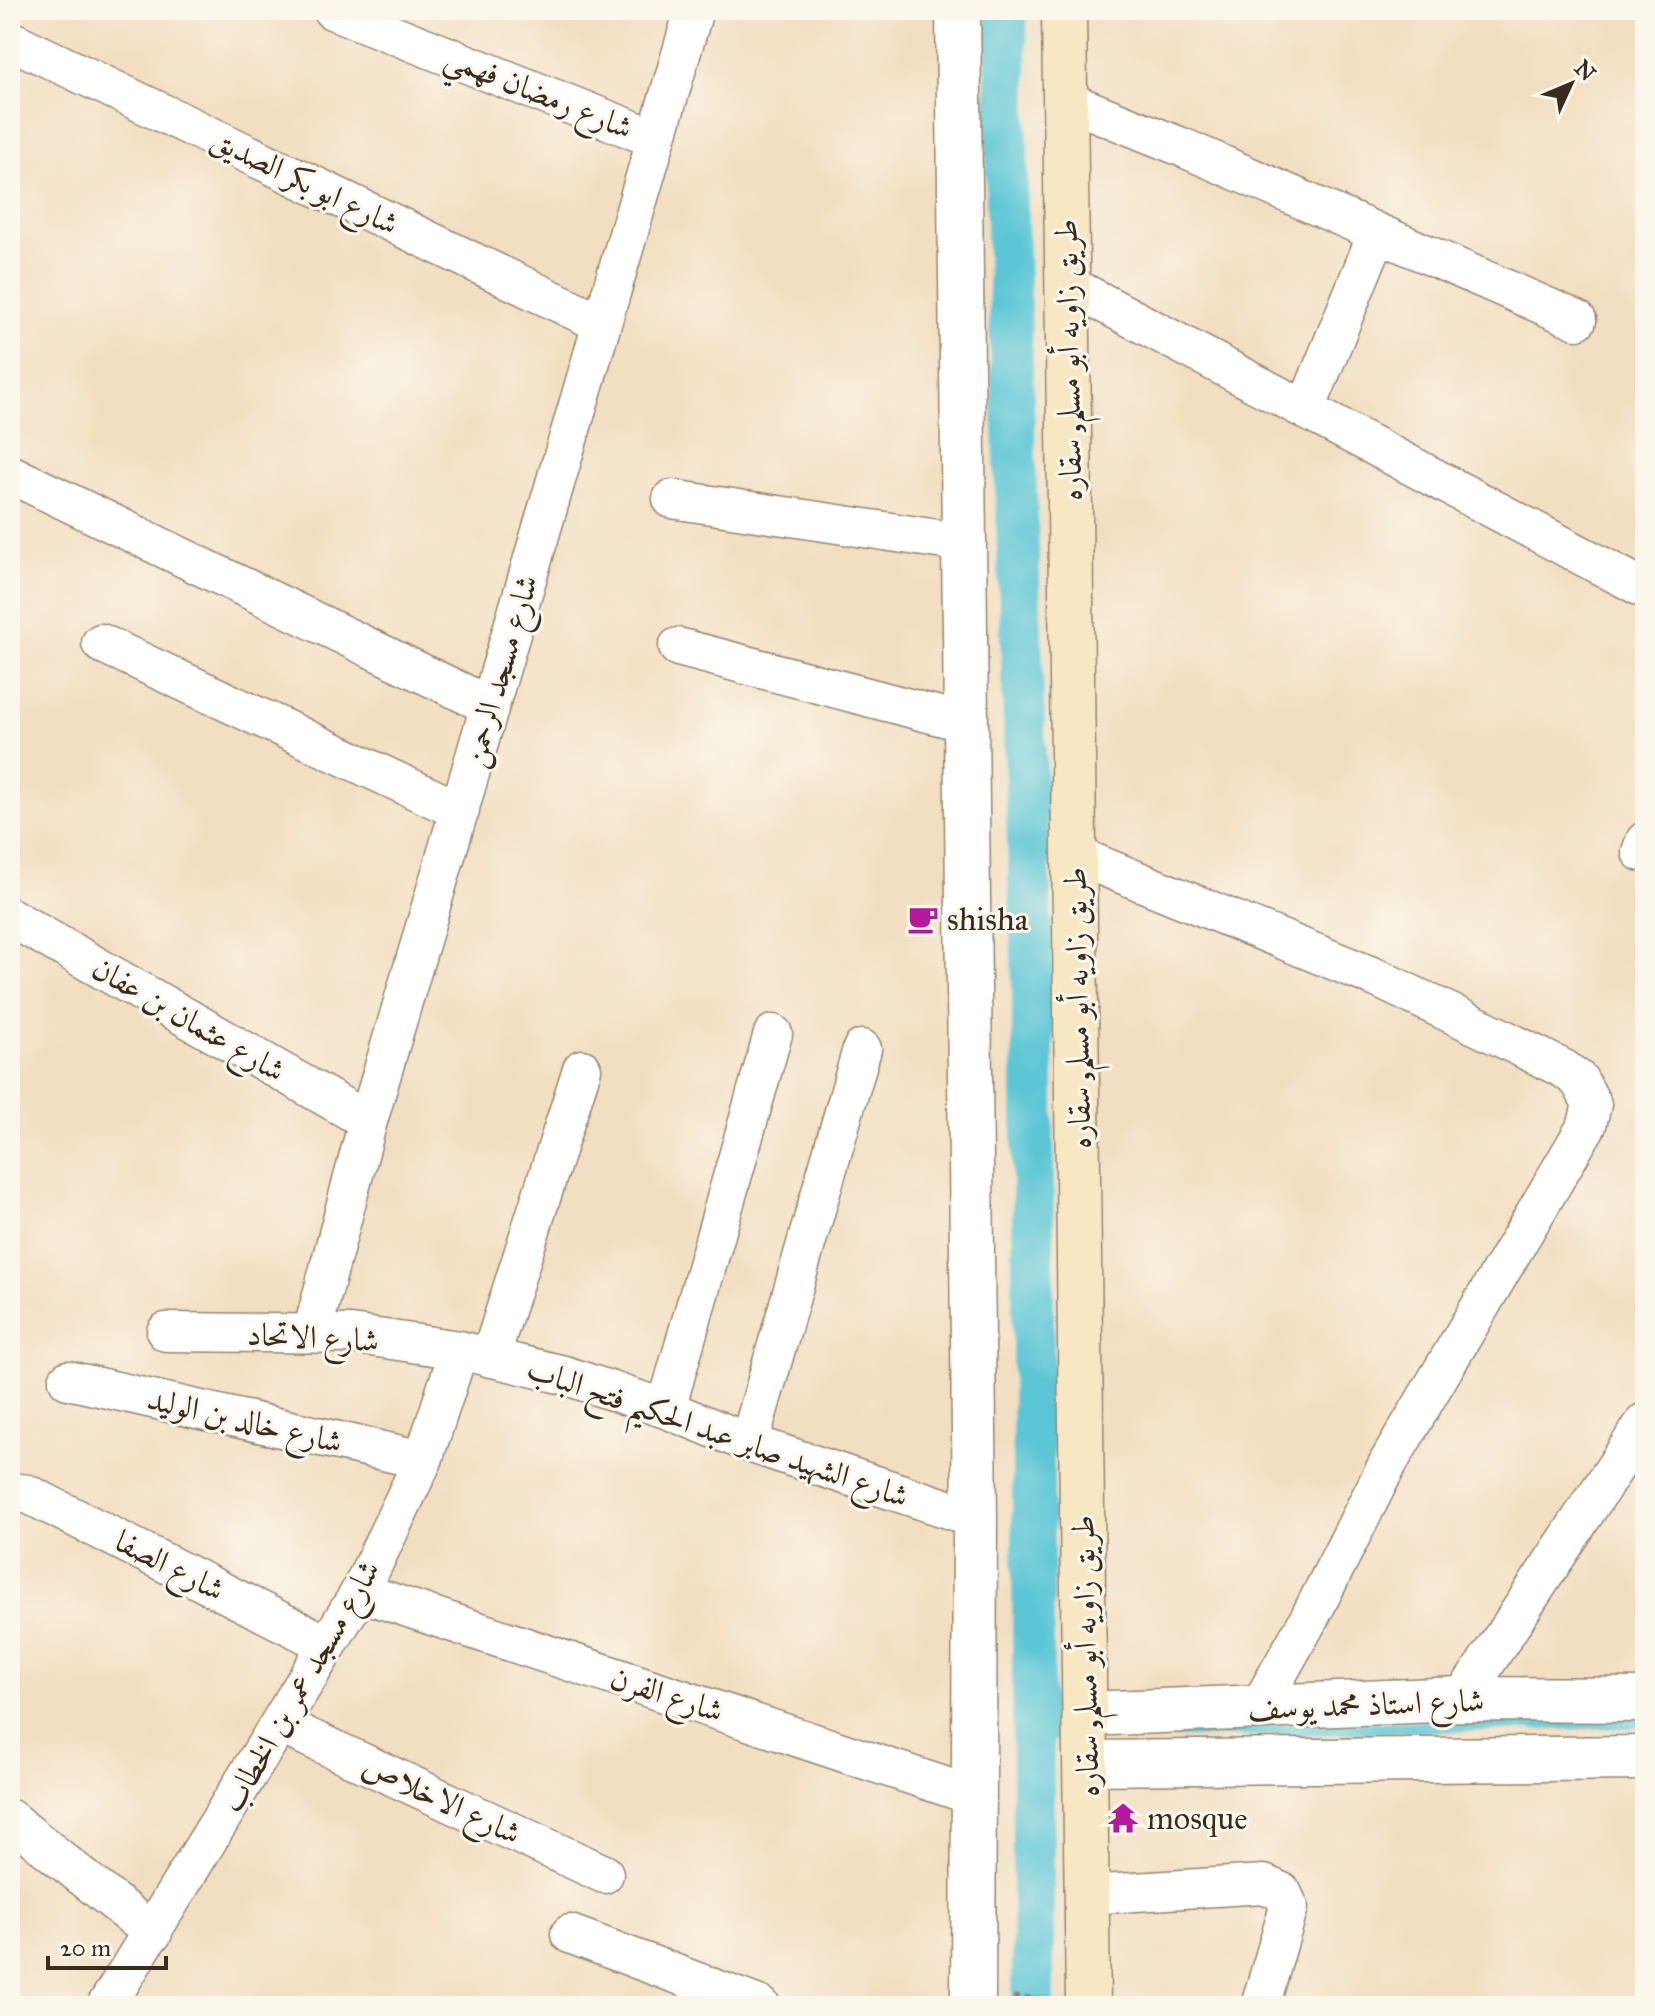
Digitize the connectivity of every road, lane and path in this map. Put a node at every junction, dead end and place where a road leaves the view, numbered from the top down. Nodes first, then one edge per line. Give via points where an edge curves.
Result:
1 (332, 10) edge
2 (694, 10) edge
3 (958, 10) edge
4 (1064, 10) edge
5 (10, 40) edge
6 (1065, 100) junction
7 (656, 139) junction
8 (1377, 234) junction
9 (1067, 284) junction
10 (1577, 320) dead end
11 (601, 323) junction
12 (1306, 409) junction
13 (10, 474) edge
14 (672, 499) dead end
15 (964, 543) junction
16 (1645, 589) edge
17 (101, 643) dead end
18 (678, 647) dead end
19 (490, 706) junction
20 (966, 723) junction
21 (460, 811) junction
22 (1075, 855) junction
23 (10, 917) edge
24 (773, 1034) dead end
25 (862, 1049) dead end
26 (582, 1069) dead end
27 (368, 1121) junction
28 (166, 1332) dead end
29 (312, 1333) junction
30 (475, 1354) junction
31 (68, 1380) dead end
32 (666, 1409) junction
33 (1645, 1422) edge
34 (749, 1443) junction
35 (423, 1460) junction
36 (10, 1492) edge
37 (975, 1518) junction
38 (360, 1592) junction
39 (328, 1645) junction
40 (1462, 1699) junction
41 (1645, 1700) edge
42 (1258, 1709) junction
43 (1086, 1714) junction
44 (279, 1724) junction
45 (1645, 1758) edge
46 (1086, 1763) junction
47 (974, 1796) junction
48 (10, 1819) edge
49 (604, 1874) dead end
50 (1086, 1895) junction
51 (153, 1933) junction
52 (570, 1934) dead end
53 (973, 2000) edge
54 (1088, 2003) edge
55 (106, 2006) edge
56 (761, 2006) edge
57 (1260, 2006) edge

1 - 7 street, شارع رمضان فهمي
2 - 7 street, شارع مسجد الرحمن
3 - 15 street
4 - 6 main road, طريق زاويه أبو مسلم, سقاره
5 - 11 street, شارع ابو بكر الصديق
6 - 8 street
6 - 9 main road, طريق زاويه أبو مسلم, سقاره
7 - 11 street, شارع مسجد الرحمن
8 - 10 street
8 - 12 street
9 - 12 street
9 - 22 main road, طريق زاويه أبو مسلم, سقاره
11 - 19 street, شارع مسجد الرحمن
12 - 16 street
13 - 19 street
14 - 15 street
15 - 20 street
17 - 21 street
18 - 20 street
19 - 21 street, شارع مسجد الرحمن
20 - 37 street
21 - 27 street, شارع مسجد الرحمن
22 - 42 street via 1379,979 1494,1034 1579,1080 1592,1104 1587,1125 1388,1463
22 - 43 main road, طريق زاويه أبو مسلم, سقاره
23 - 27 street, شارع عثمان بن عفان
24 - 32 street
25 - 34 street
26 - 30 street, شارع مسجد عمر بن الخطاب
27 - 29 street, شارع مسجد الرحمن
28 - 29 street, شارع الاتحاد
29 - 30 street, شارع الاتحاد
30 - 32 street, شارع الشهيد صابر عبد الحكيم فتح الباب via 564,1375
30 - 35 street, شارع مسجد عمر بن الخطاب
31 - 35 street, شارع خالد بن الوليد
32 - 34 street, شارع الشهيد صابر عبد الحكيم فتح الباب
33 - 40 street
34 - 37 street, شارع الشهيد صابر عبد الحكيم فتح الباب
35 - 38 street, شارع مسجد عمر بن الخطاب
36 - 39 street, شارع الصفا via 28,1494
37 - 47 street
38 - 39 street, شارع مسجد عمر بن الخطاب
38 - 47 street, شارع الفرن
39 - 44 street, شارع مسجد عمر بن الخطاب
40 - 41 street, شارع استاذ محمد يوسف
40 - 42 street, شارع استاذ محمد يوسف
42 - 43 street, شارع استاذ محمد يوسف
43 - 46 main road, طريق زاويه أبو مسلم, سقاره
44 - 49 street, شارع الاخلاص
44 - 51 street, شارع مسجد عمر بن الخطاب
45 - 46 street, شارع استاذ محمد يوسف
46 - 50 main road, طريق زاويه أبو مسلم, سقاره
47 - 53 street
48 - 51 street
50 - 54 main road, طريق زاويه أبو مسلم, سقاره
50 - 57 street via 1264,1884 1282,1892 1289,1907
51 - 55 street, شارع مسجد عمر بن الخطاب
52 - 56 street
53 - 54 path

